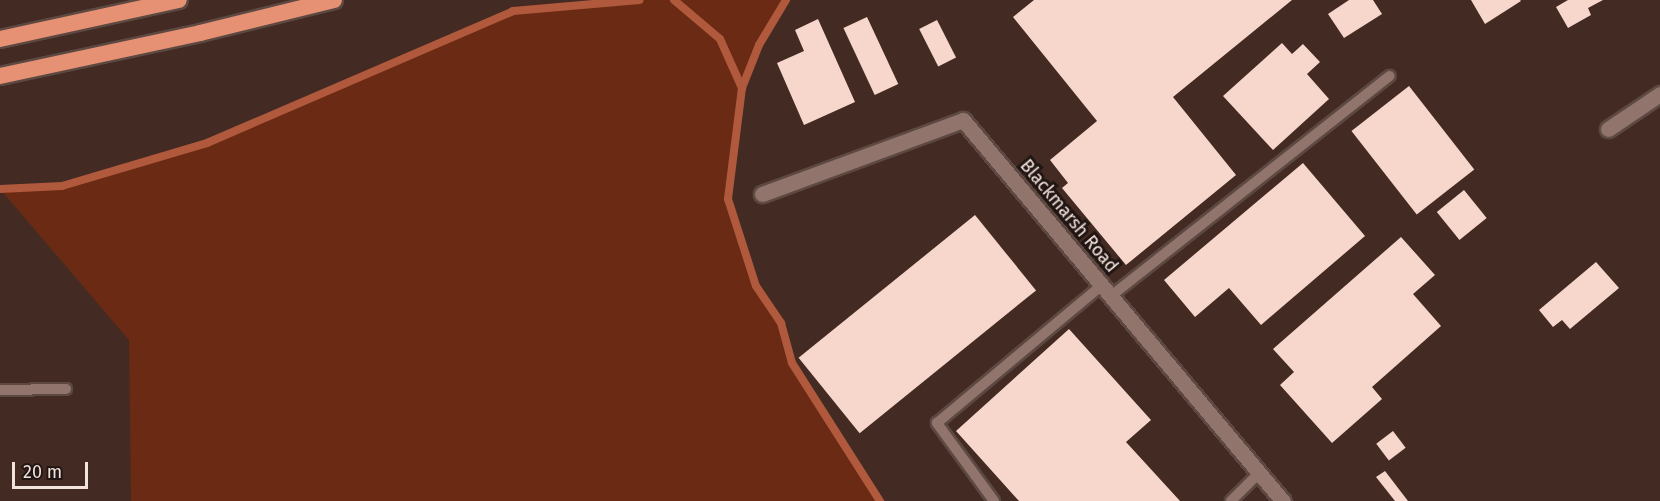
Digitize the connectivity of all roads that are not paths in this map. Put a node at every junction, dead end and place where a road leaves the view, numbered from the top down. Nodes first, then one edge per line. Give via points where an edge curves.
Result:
1 (179, 0) edge
2 (334, 0) edge
3 (0, 39) edge
4 (0, 76) edge
5 (1389, 76) dead end
6 (1660, 94) edge
7 (1608, 129) dead end
8 (762, 194) dead end
9 (1106, 291) junction
10 (66, 389) dead end
11 (0, 390) edge
12 (1259, 473) junction
13 (994, 501) edge
14 (1231, 501) edge
15 (1283, 501) edge

1 - 3 highway
2 - 4 highway
5 - 9 lane
6 - 7 street
8 - 9 street, Blackmarsh Road via 963,120
9 - 12 street, Blackmarsh Road
9 - 13 lane via 938,423
10 - 11 lane
12 - 14 lane
12 - 15 street, Blackmarsh Road

